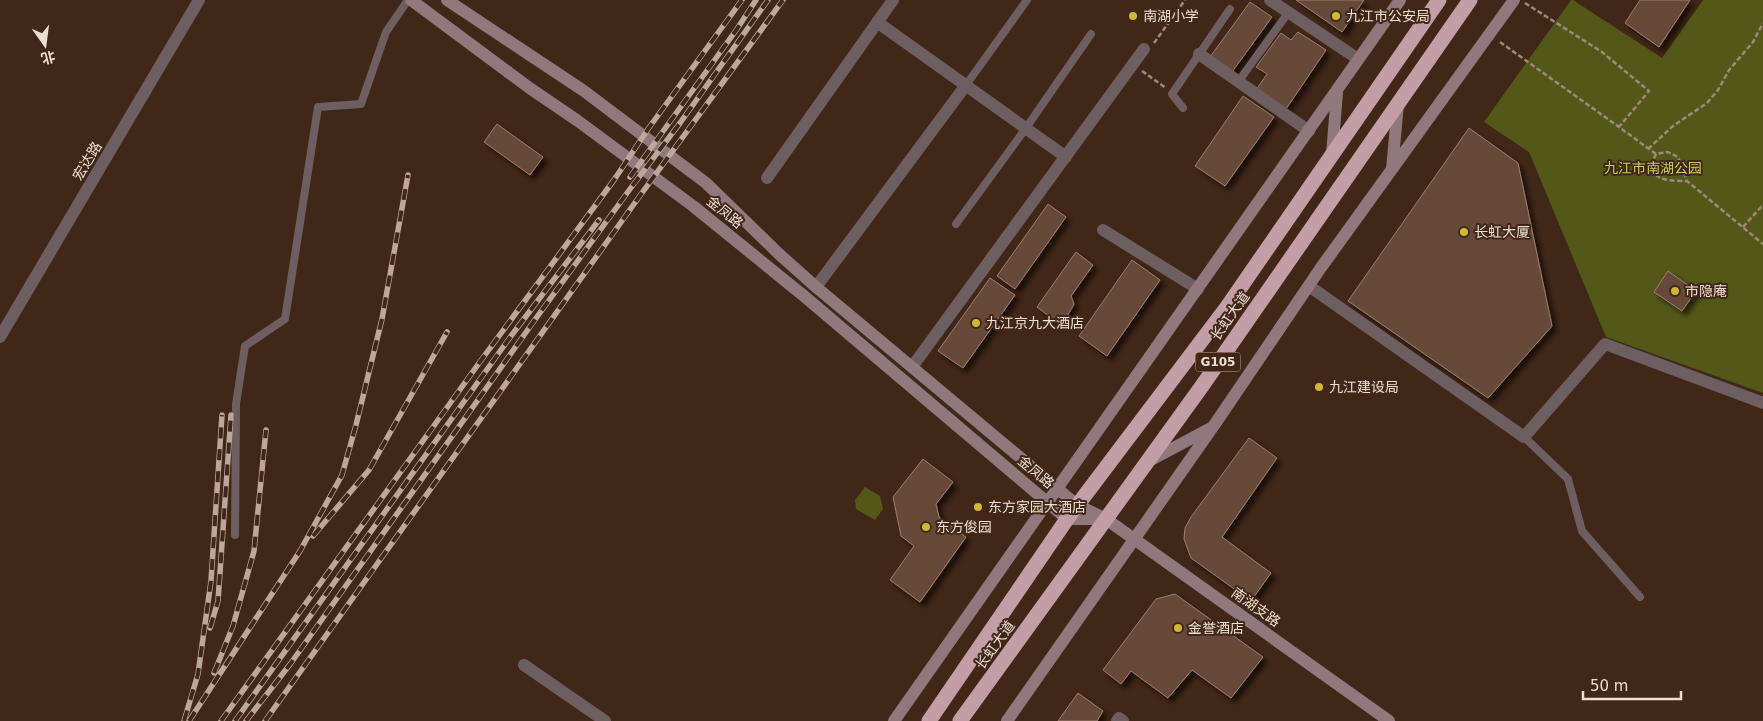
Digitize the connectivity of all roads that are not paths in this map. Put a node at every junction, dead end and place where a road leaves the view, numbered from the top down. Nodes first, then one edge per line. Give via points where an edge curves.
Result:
1 (200, 0) edge
2 (409, 0) edge
3 (447, 0) edge
4 (893, 0) edge
5 (1027, 0) edge
6 (1270, 0) edge
7 (1400, 0) edge
8 (1439, 0) edge
9 (1470, 0) edge
10 (1514, 0) edge
11 (1230, 10) dead end
12 (1288, 13) junction
13 (877, 22) junction
14 (1090, 34) dead end
15 (1148, 47) road end
16 (1199, 54) junction
17 (1358, 59) junction
18 (1238, 82) junction
19 (966, 85) junction
20 (1337, 90) junction
21 (1398, 102) junction
22 (1183, 108) dead end
23 (1026, 128) junction
24 (1309, 131) junction
25 (1332, 154) junction
26 (1066, 156) junction
27 (1392, 168) junction
28 (768, 178) dead end
29 (956, 224) dead end
30 (1104, 230) dead end
31 (1309, 286) junction
32 (816, 287) junction
33 (1198, 290) junction
34 (0, 337) edge
35 (912, 367) junction
36 (1763, 403) edge
37 (1213, 427) junction
38 (1524, 437) junction
39 (1147, 462) junction
40 (1057, 488) junction
41 (1048, 502) junction
42 (1078, 505) junction
43 (1067, 519) junction
44 (1106, 519) junction
45 (234, 535) dead end
46 (1134, 539) junction
47 (1640, 598) dead end
48 (524, 665) dead end
49 (896, 720) edge
50 (605, 721) edge
51 (929, 721) edge
52 (960, 721) edge
53 (1006, 721) edge
54 (1117, 721) edge
55 (1124, 721) edge
56 (1389, 721) edge

1 - 34 street, 宏达路
2 - 41 street, 金凤路 via 693,206
2 - 45 lane via 386,32 361,104 318,107 285,318 245,346 236,404
3 - 32 street, 金凤路 via 576,86 706,183
4 - 13 street
5 - 19 lane
6 - 12 street
7 - 17 street
8 - 25 highway, 长虹大道 / G105
9 - 21 highway, 长虹大道 / G105
10 - 27 street
11 - 16 lane
12 - 17 street
12 - 18 lane
13 - 19 street
13 - 28 street
14 - 23 lane
15 - 26 street
16 - 18 street
16 - 22 lane via 1172,94
17 - 20 street
18 - 24 street
19 - 23 street
19 - 32 street
20 - 24 street
20 - 25 street
21 - 27 street
21 - 39 highway, 长虹大道 / G105
23 - 26 street
23 - 29 lane
24 - 33 street
25 - 42 highway, 长虹大道 / G105 via 1227,307
26 - 35 street
27 - 31 street
30 - 33 street
31 - 37 street
31 - 38 street
32 - 35 street, 金凤路
33 - 40 street
35 - 40 street, 金凤路
36 - 38 street via 1605,344
37 - 39 street
37 - 46 street
38 - 47 lane via 1568,478 1582,531
39 - 44 highway, 长虹大道 / G105
40 - 41 street
40 - 42 street, 金凤路
41 - 43 street, 金凤路
41 - 49 street
42 - 43 highway, 长虹大道 / G105
42 - 44 street, 金凤路
43 - 44 street
43 - 51 highway, 长虹大道 / G105
44 - 46 street, 南湖支路
44 - 52 highway, 长虹大道 / G105
46 - 53 street
46 - 56 street, 南湖支路
48 - 50 street
54 - 55 street via 1119,718

